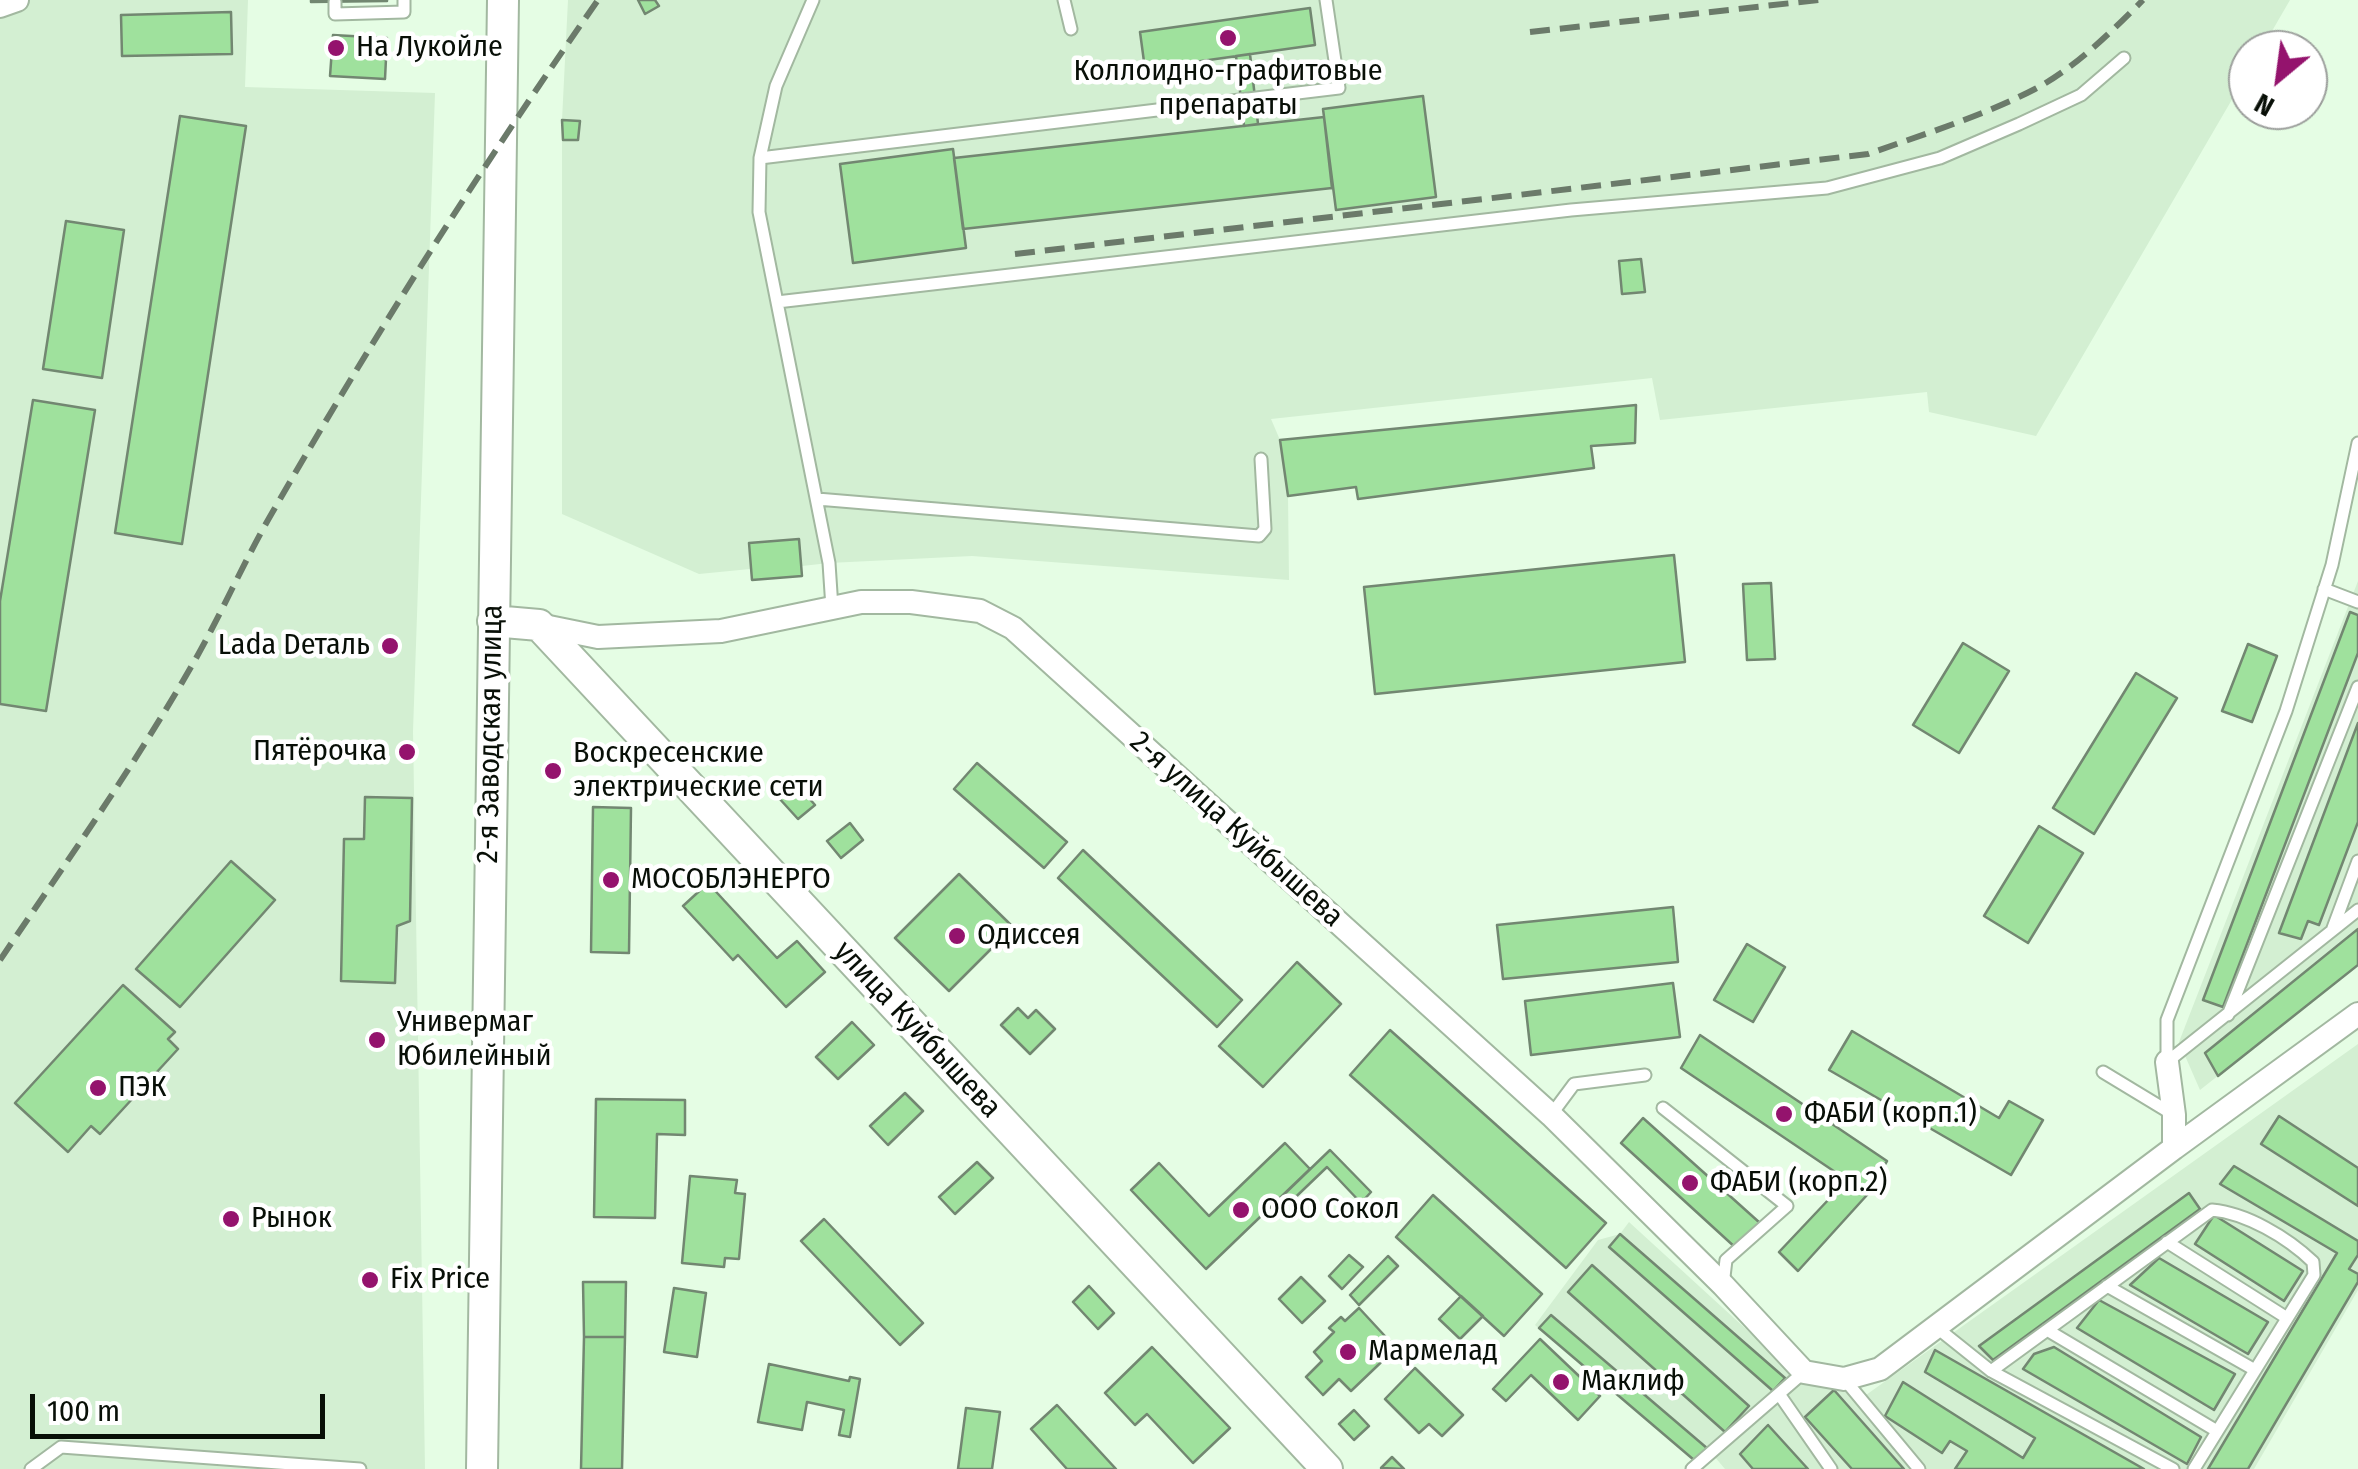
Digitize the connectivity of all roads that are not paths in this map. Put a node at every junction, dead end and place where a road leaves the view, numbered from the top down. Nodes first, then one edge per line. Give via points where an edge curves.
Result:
1 (17, 0) edge
2 (404, 0) edge
3 (503, 0) edge
4 (813, 0) edge
5 (1064, 0) edge
6 (1326, 0) edge
7 (335, 2) edge
8 (0, 6) edge
9 (355, 7) edge
10 (377, 7) edge
11 (1071, 29) dead end
12 (2124, 58) dead end
13 (760, 158) junction
14 (777, 302) junction
15 (2358, 443) edge
16 (1260, 459) dead end
17 (817, 499) junction
18 (2324, 590) junction
19 (2358, 602) edge
20 (832, 608) junction
21 (493, 620) junction
22 (539, 625) junction
23 (2358, 686) edge
24 (2358, 862) edge
25 (2358, 910) edge
26 (2332, 931) junction
27 (2358, 1014) edge
28 (2228, 1015) junction
29 (2167, 1062) junction
30 (2103, 1072) dead end
31 (1645, 1075) dead end
32 (1663, 1108) dead end
33 (1551, 1115) junction
34 (2174, 1115) junction
35 (2174, 1148) junction
36 (2167, 1242) junction
37 (1723, 1285) junction
38 (2107, 1286) junction
39 (2287, 1318) junction
40 (1936, 1327) junction
41 (2047, 1330) junction
42 (2255, 1370) junction
43 (1991, 1371) junction
44 (1804, 1372) junction
45 (1844, 1378) junction
46 (1779, 1394) junction
47 (2217, 1431) junction
48 (233, 1464) edge
49 (32, 1469) edge
50 (360, 1469) edge
51 (482, 1469) edge
52 (1326, 1469) edge
53 (1692, 1469) edge
54 (1831, 1469) edge
55 (1919, 1469) edge
56 (2173, 1469) edge
57 (2194, 1469) edge

1 - 8 street
2 - 10 lane via 404,12
3 - 21 street, 2-я Заводская улица
4 - 13 lane via 776,86
5 - 11 lane
6 - 13 lane via 1339,88
7 - 9 lane via 336,14
9 - 10 lane
12 - 14 lane via 2081,95 2004,131 1940,158 1827,188 1571,210
13 - 14 lane via 759,212
14 - 17 lane
15 - 18 lane
16 - 17 lane via 1265,529 1259,536
17 - 20 lane
18 - 19 lane
18 - 29 lane via 2286,710 2166,1020
20 - 22 street, 2-я улица Куйбышева via 722,632 598,638
20 - 33 street, 2-я улица Куйбышева via 912,602 980,611 1013,628
21 - 22 street
21 - 51 street, 2-я Заводская улица
22 - 52 street, улица Куйбышева
23 - 28 lane
24 - 26 lane
25 - 26 lane
26 - 28 lane
27 - 35 street
28 - 29 lane
29 - 34 street
30 - 34 lane
31 - 33 lane via 1574,1084
32 - 37 lane via 1787,1206 1726,1260
33 - 37 street, 2-я улица Куйбышева
34 - 35 street
35 - 40 street
36 - 38 lane
36 - 39 lane
36 - 39 lane via 2212,1210 2234,1212 2301,1250 2314,1274
37 - 44 street, 2-я улица Куйбышева
38 - 41 lane
38 - 42 lane
39 - 42 lane
40 - 43 lane
40 - 45 street via 1880,1369
41 - 43 lane
41 - 47 lane
42 - 47 lane
43 - 56 lane
44 - 45 street
44 - 46 lane
45 - 55 lane
46 - 53 lane
46 - 54 lane
47 - 57 lane
48 - 49 lane via 62,1447
48 - 50 lane

